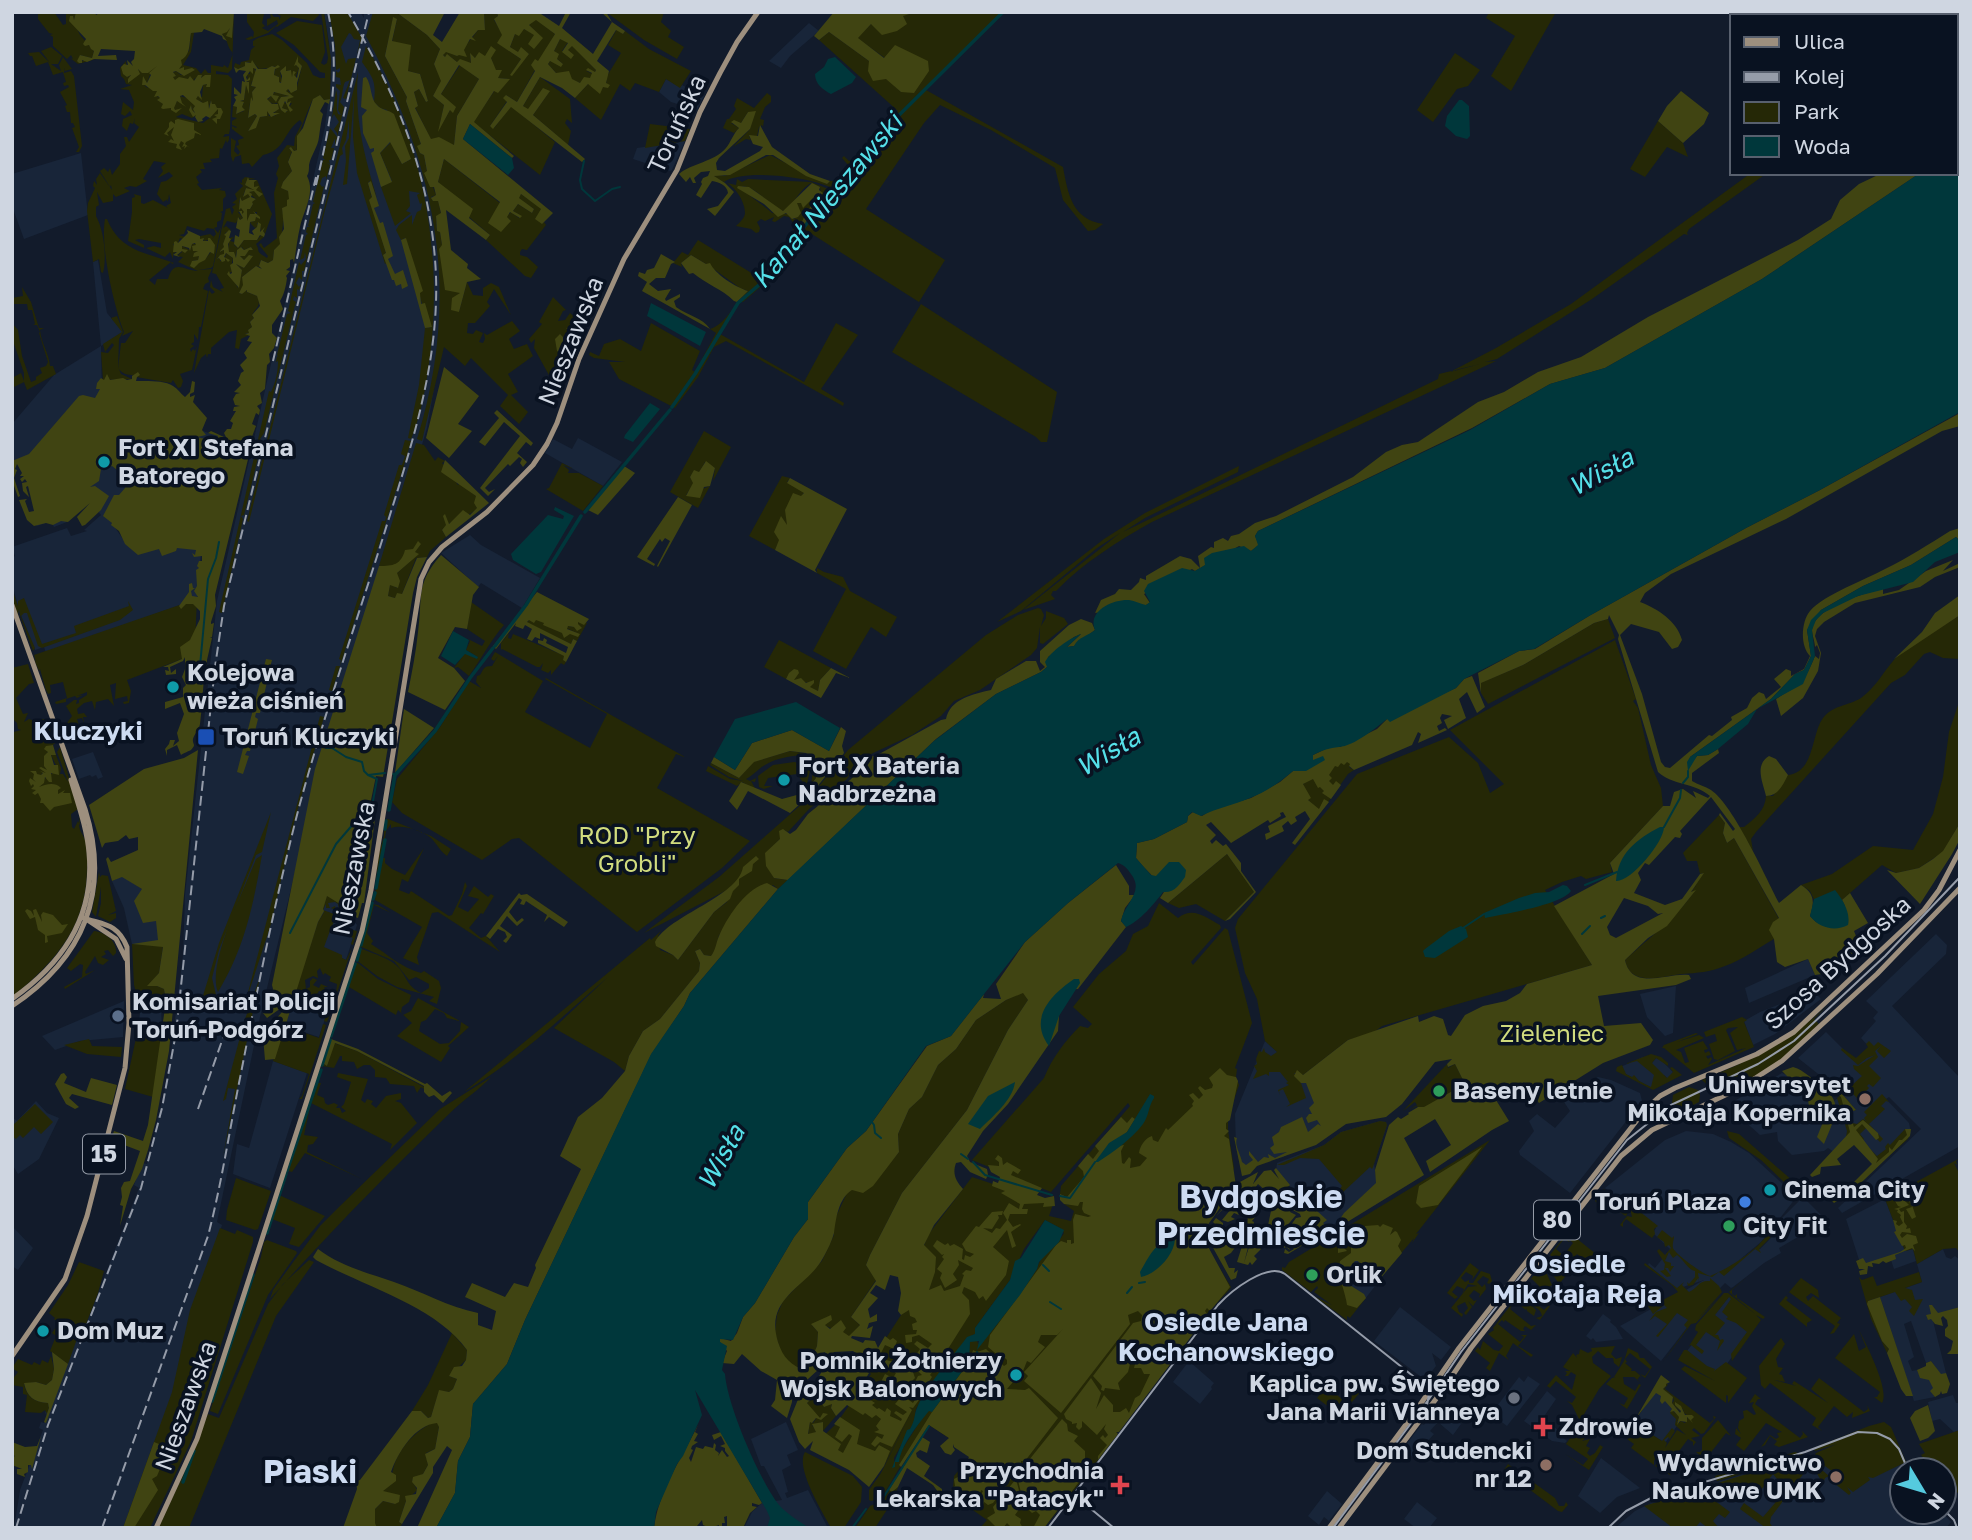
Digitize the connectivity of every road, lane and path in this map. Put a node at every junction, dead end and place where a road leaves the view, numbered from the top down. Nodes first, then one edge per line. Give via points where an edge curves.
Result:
1 (758, 12) edge
2 (628, 251) joint
3 (12, 605) edge
4 (64, 753) junction
5 (1960, 850) edge
6 (1960, 888) edge
7 (90, 906) junction
8 (83, 918) junction
9 (95, 923) junction
10 (76, 941) junction
11 (12, 999) edge
12 (12, 1006) edge
13 (12, 1356) edge
14 (156, 1528) edge
15 (1329, 1528) edge
16 (1339, 1528) edge

1 - 2 main road, Toruńska via 700,112 677,170
2 - 14 main road, Nieszawska via 579,359 550,438 521,477 477,522 442,547 421,579 362,931 200,1429
3 - 4 main road
4 - 7 main road via 95,844
4 - 8 main road via 90,855
5 - 15 main road, Szosa Bydgoska / 80 via 1924,911 1807,1022 1757,1054 1675,1087 1650,1104 1459,1348
6 - 16 main road, Szosa Bydgoska / 80 via 1791,1054 1755,1080 1652,1130 1617,1160
7 - 8 main road
7 - 9 main road, 15
8 - 9 main road
8 - 10 main road
8 - 11 main road via 56,962
9 - 10 main road
9 - 13 main road, 15 via 111,927 128,949 125,1068 74,1259 60,1288
10 - 12 main road via 52,974

